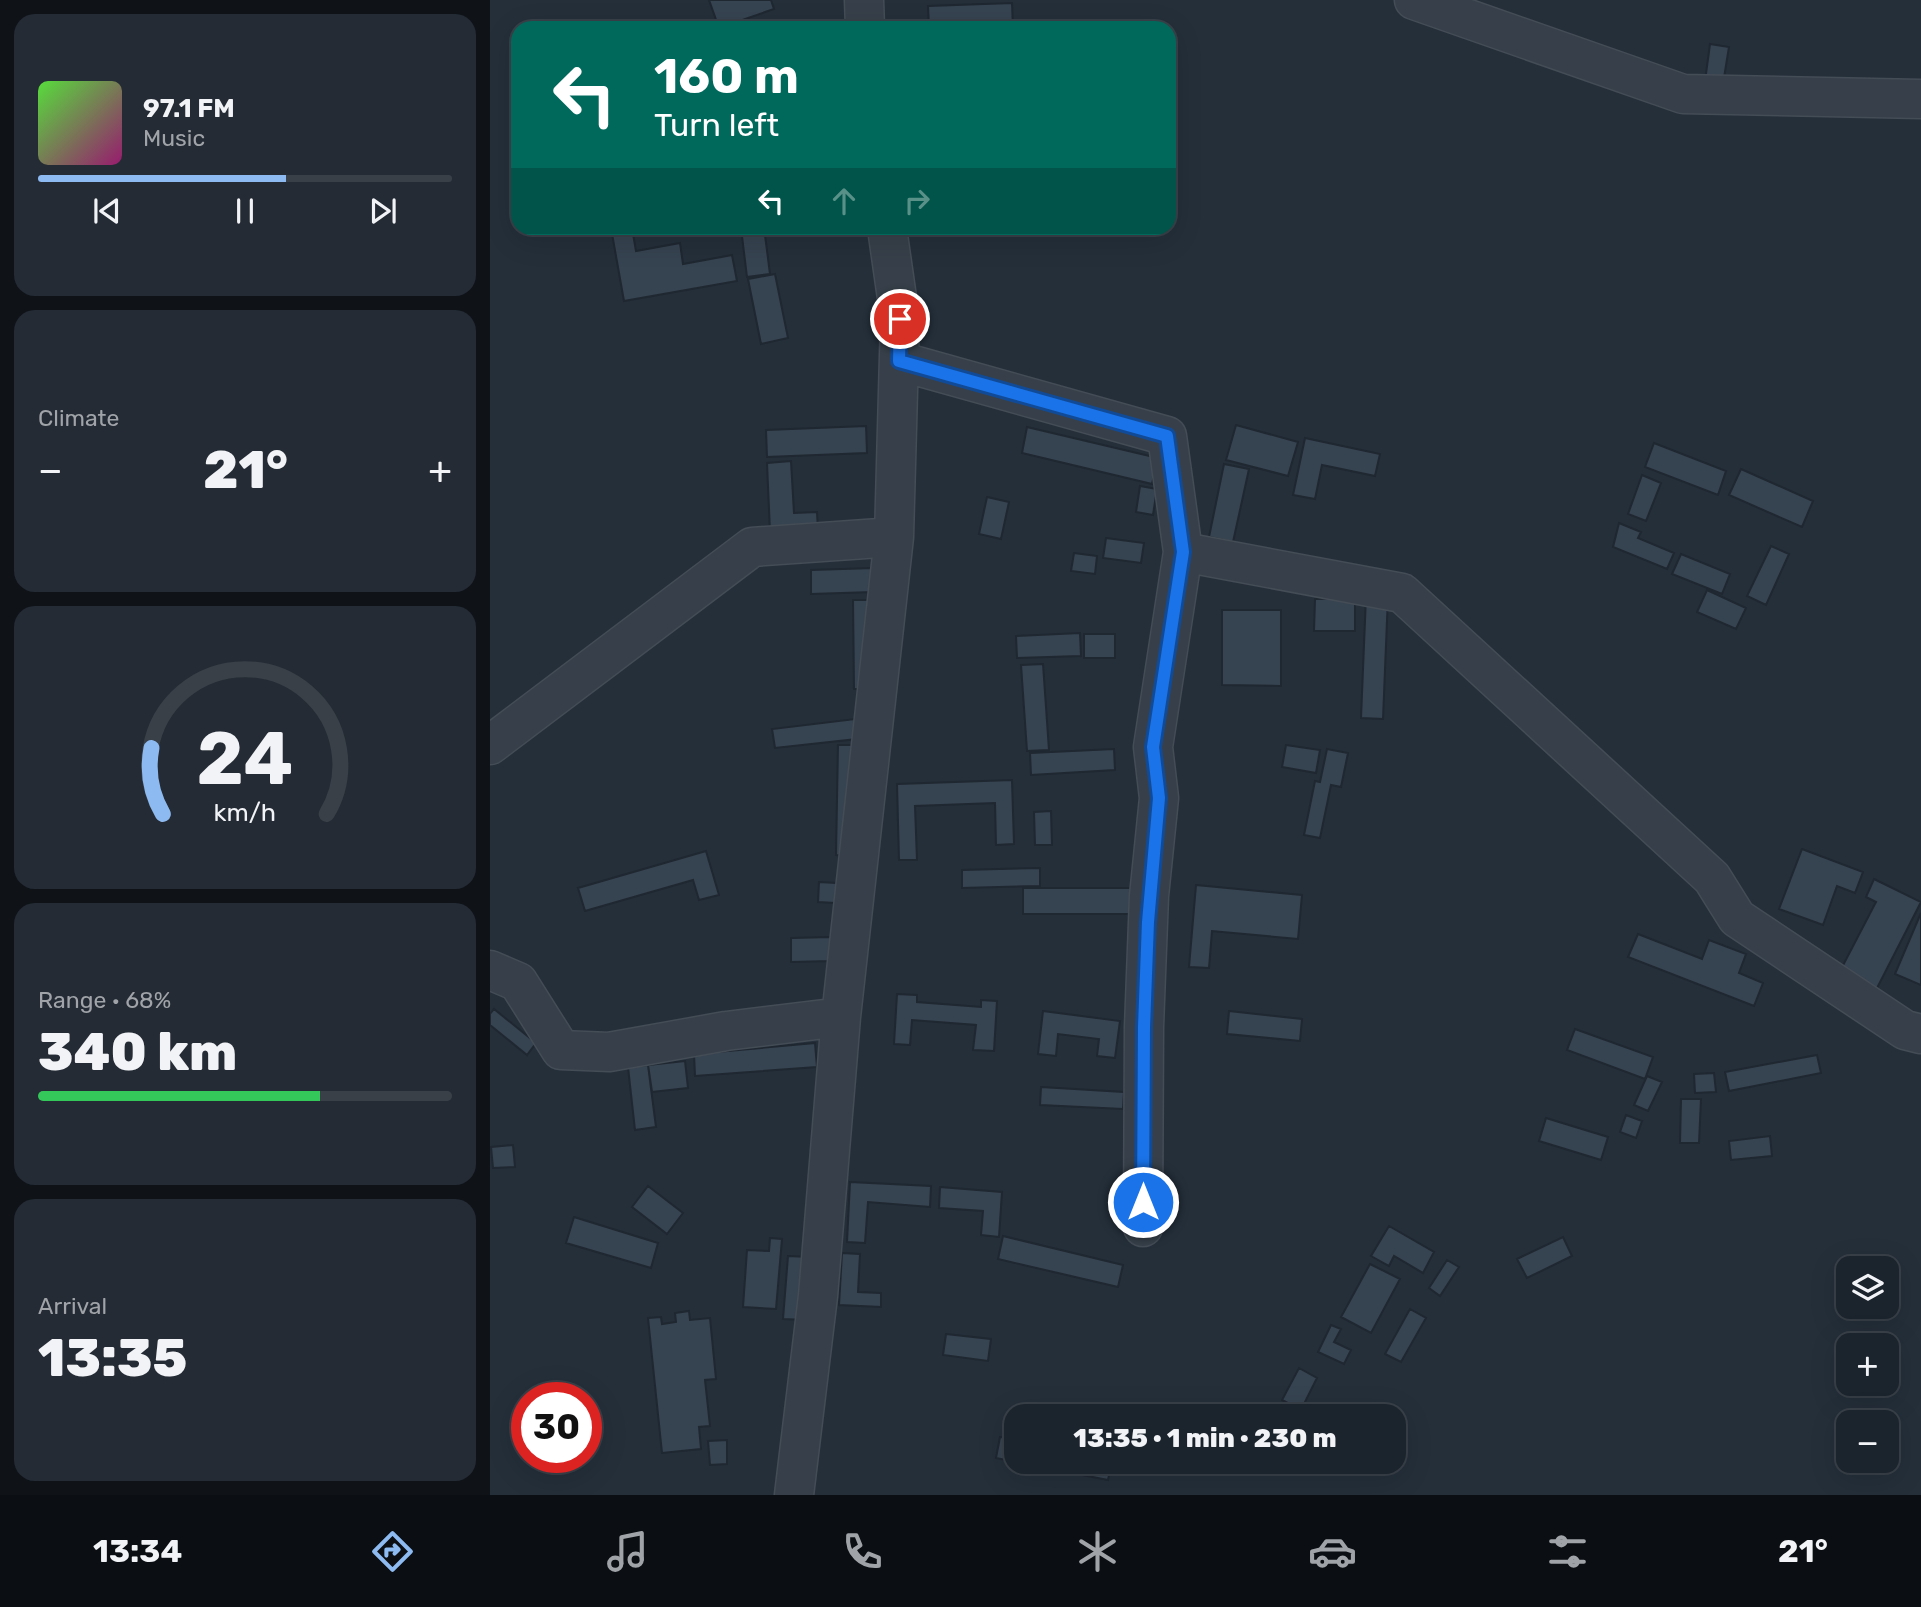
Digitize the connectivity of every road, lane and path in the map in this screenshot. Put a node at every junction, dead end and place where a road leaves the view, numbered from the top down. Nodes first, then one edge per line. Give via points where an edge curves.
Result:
1 (864, 0) edge
2 (1414, 0) edge
3 (865, 21) edge
4 (1921, 99) edge
5 (888, 235) edge
6 (899, 361) junction
7 (894, 537) junction
8 (1183, 552) junction
9 (490, 746) edge
10 (490, 970) edge
11 (841, 1017) junction
12 (1921, 1034) edge
13 (1143, 1227) dead end
14 (794, 1495) edge

1 - 3 street
2 - 4 street via 1683,94
5 - 6 street via 900,319
6 - 7 street
6 - 8 street via 1167,436
7 - 9 street via 752,547
7 - 11 street
8 - 12 street via 1402,593 1712,878 1737,918 1905,1030
8 - 13 street via 1153,747 1159,798 1144,1027
10 - 11 street via 518,982 561,1050 609,1052
11 - 14 street via 818,1296

